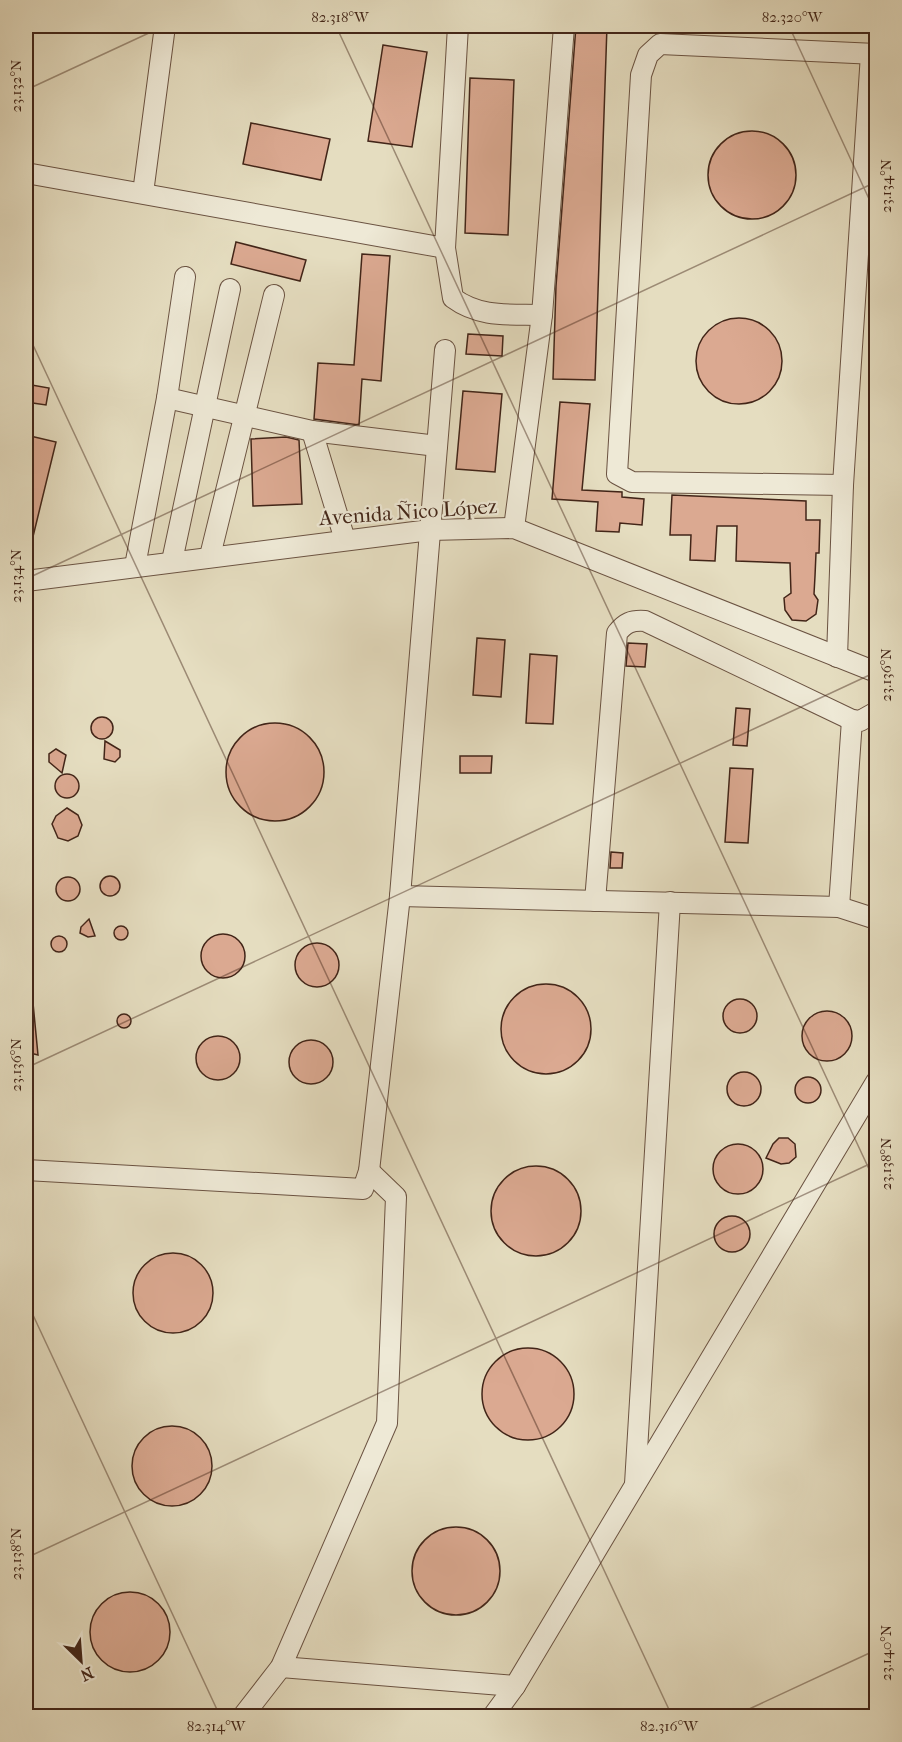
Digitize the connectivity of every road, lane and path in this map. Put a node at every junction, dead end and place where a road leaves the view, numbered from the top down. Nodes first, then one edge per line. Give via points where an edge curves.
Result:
1 (165, 26) edge
2 (458, 26) edge
3 (564, 26) edge
4 (873, 54) edge
5 (26, 172) edge
6 (143, 193) junction
7 (445, 248) junction
8 (185, 277) dead end
9 (230, 289) dead end
10 (274, 295) dead end
11 (542, 315) junction
12 (445, 350) dead end
13 (167, 398) junction
14 (205, 406) junction
15 (244, 416) junction
16 (312, 431) junction
17 (437, 446) junction
18 (843, 485) junction
19 (514, 528) junction
20 (430, 530) junction
21 (345, 540) junction
22 (210, 556) junction
23 (172, 561) junction
24 (135, 566) junction
25 (26, 581) edge
26 (837, 657) junction
27 (876, 672) edge
28 (876, 712) edge
29 (852, 720) junction
30 (400, 896) junction
31 (595, 901) junction
32 (670, 902) junction
33 (839, 907) junction
34 (876, 919) edge
35 (876, 1082) edge
36 (26, 1170) edge
37 (369, 1171) junction
38 (635, 1488) junction
39 (281, 1666) junction
40 (515, 1686) junction
41 (243, 1716) edge
42 (493, 1716) edge

1 - 6 street
2 - 7 street
3 - 11 street
4 - 18 street
4 - 18 street via 660,44 648,56 641,75 616,474 632,482
5 - 6 street
6 - 7 street
7 - 11 street via 453,297 467,308 482,313
8 - 13 street
9 - 14 street
10 - 15 street
11 - 19 street
12 - 17 street
13 - 14 street
13 - 24 street
14 - 15 street
14 - 23 street
15 - 16 street
15 - 22 street
16 - 17 street
16 - 21 street
17 - 20 street
18 - 26 street
19 - 20 street, Avenida Ñico López
19 - 26 street, Avenida Ñico López
20 - 21 street, Avenida Ñico López
20 - 30 street
21 - 22 street, Avenida Ñico López
22 - 23 street, Avenida Ñico López
23 - 24 street, Avenida Ñico López
24 - 25 street, Avenida Ñico López
26 - 27 street, Avenida Ñico López
28 - 29 street via 860,721
29 - 31 street via 645,621 624,624 617,633
29 - 33 street
30 - 31 street
30 - 37 street
31 - 32 street
32 - 33 street
32 - 38 street
33 - 34 street
35 - 38 street
36 - 37 street via 363,1189
37 - 39 street via 396,1197 387,1423
38 - 40 street
39 - 40 street
39 - 41 street
40 - 42 street

